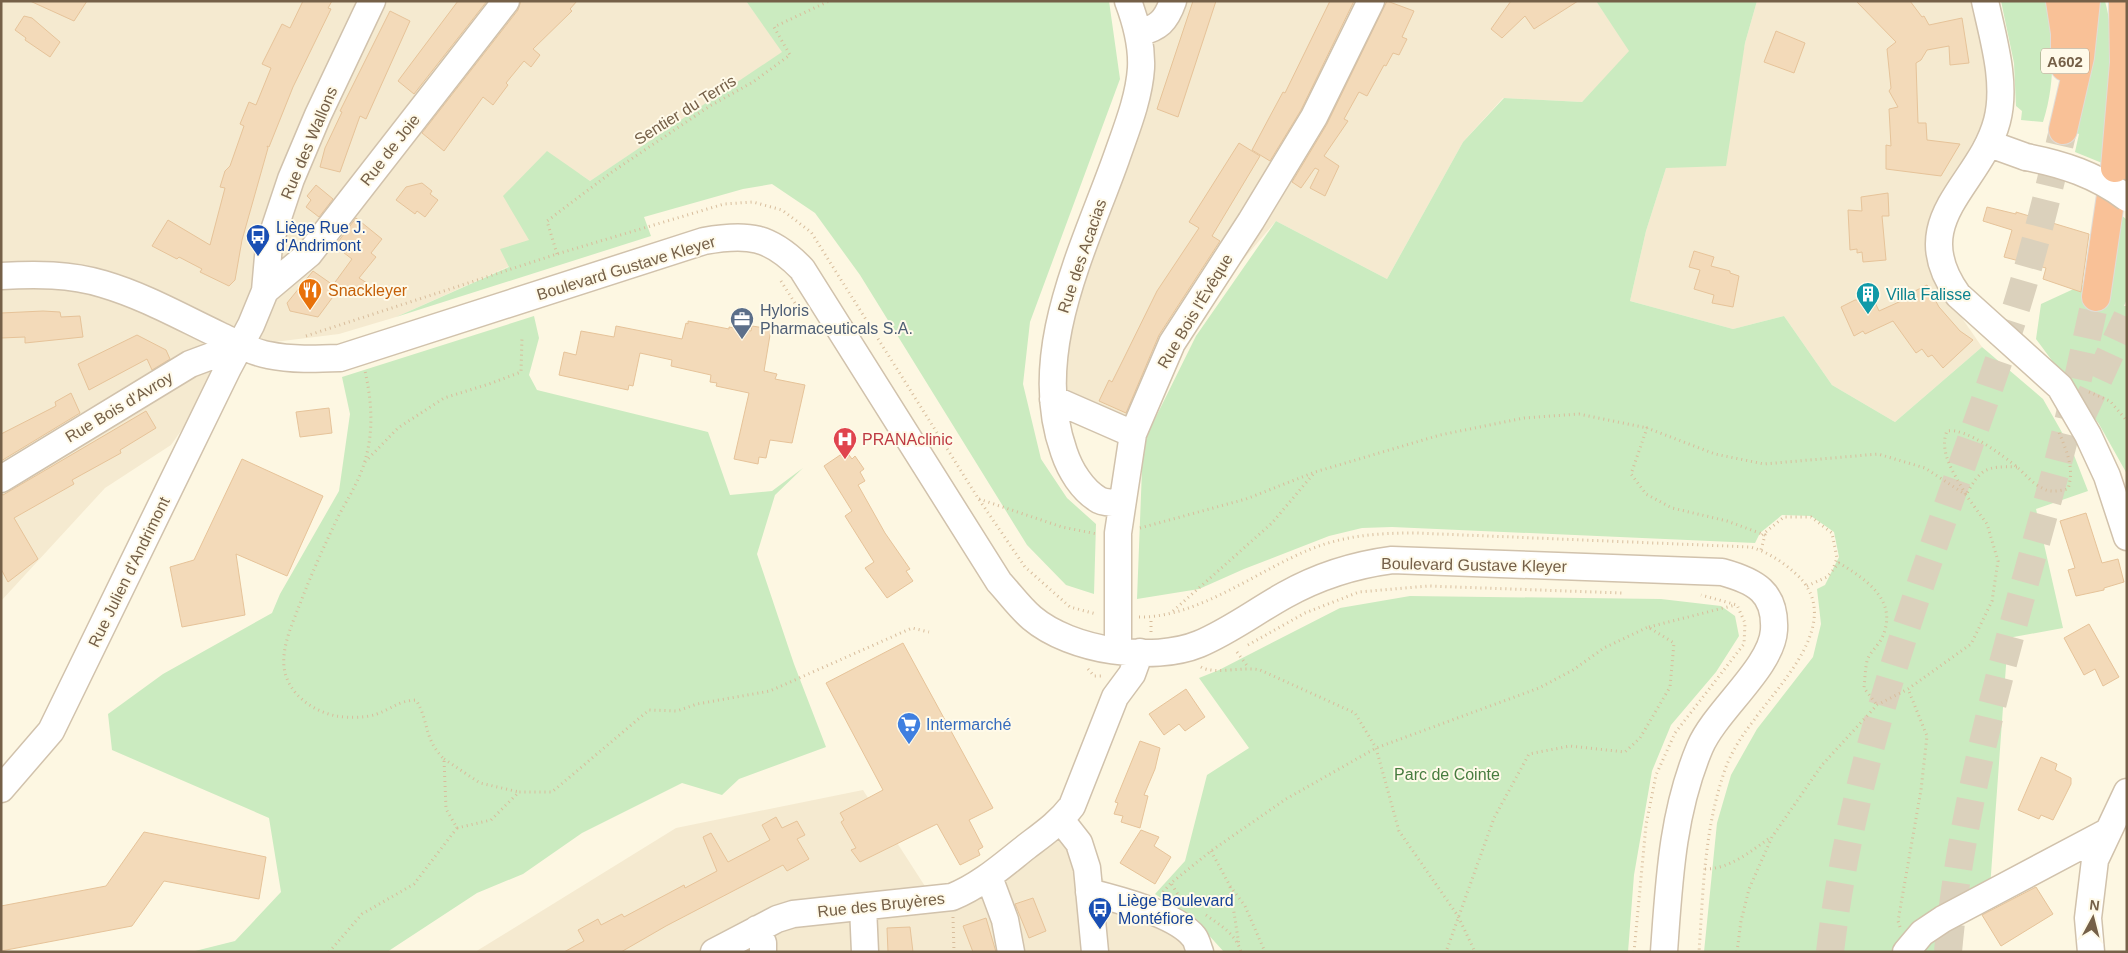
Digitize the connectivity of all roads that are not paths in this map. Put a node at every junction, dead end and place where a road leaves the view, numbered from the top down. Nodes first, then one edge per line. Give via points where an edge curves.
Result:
1 (372, 1) edge
2 (506, 1) edge
3 (1128, 1) edge
4 (1173, 1) edge
5 (1371, 1) edge
6 (1985, 1) edge
7 (2060, 1) edge
8 (2086, 1) edge
9 (2124, 1) edge
10 (1138, 33) junction
11 (1990, 144) junction
12 (2127, 198) edge
13 (1, 276) edge
14 (265, 290) junction
15 (2096, 297) tunnel mouth
16 (241, 346) junction
17 (1054, 400) junction
18 (1133, 434) junction
19 (1, 479) edge
20 (1121, 503) junction
21 (2127, 537) edge
22 (1118, 665) junction
23 (1, 789) edge
24 (2127, 792) edge
25 (1062, 820) junction
26 (2107, 832) junction
27 (989, 877) junction
28 (1089, 892) junction
29 (863, 907) junction
30 (760, 940) edge
31 (1907, 950) edge
32 (714, 952) edge
33 (865, 952) edge
34 (1011, 952) edge
35 (1095, 952) edge
36 (1200, 952) edge
37 (1664, 952) edge
38 (2091, 952) edge

1 - 14 street, Rue des Wallons via 291,179 270,245
2 - 14 street, Rue de Joie via 309,254
3 - 10 street, Rue des Acacias
4 - 10 street via 1167,18 1151,30
5 - 18 street, Rue Bois l'Évêque via 1314,117 1172,344
6 - 11 street via 2001,93 1998,120
7 - 8 highway, A602 via 2066,46 2064,126 2080,57
9 - 15 highway, bridge via 2124,63 2114,168
10 - 17 street, Rue des Acacias via 1141,68 1130,120 1060,320 1055,350
11 - 12 street, bridge via 2089,174
11 - 21 street via 1945,214 1939,255 1958,295 2060,387 2107,476
13 - 16 street, Boulevard Gustave Kleyer via 42,274 104,284
14 - 16 street, Rue des Wallons
16 - 19 street, Rue Bois d'Avroy via 190,364
16 - 22 street, Boulevard Gustave Kleyer via 267,355 307,360 340,358 704,241 734,236 766,241 802,269 999,582 1034,620
16 - 23 street, Rue Julien d'Andrimont via 51,731
17 - 18 street
17 - 20 street, Rue des Acacias via 1058,434 1068,463 1080,483 1100,501
18 - 20 street, Rue Bois l'Évêque
20 - 22 street, Rue Bois l'Évêque
22 - 25 street, Rue des Bruyères via 1076,798
22 - 37 street, Boulevard Gustave Kleyer via 1197,645 1224,633 1285,594 1331,573 1363,564 1392,560 1722,572 1746,578 1761,588 1773,608 1774,632 1767,655 1722,712 1701,746 1681,798 1672,852
24 - 26 street
25 - 27 street, Rue des Bruyères
25 - 28 street via 1079,844 1087,868
26 - 31 street via 1943,919 1922,933
26 - 38 street via 2095,860 2092,878 2088,918
27 - 29 street, Rue des Bruyères via 952,897
27 - 34 street via 1005,920
28 - 35 street
28 - 36 street via 1124,901 1176,922 1194,937
29 - 30 street, Rue des Bruyères via 793,914
29 - 33 street
30 - 32 street, Rue des Bruyères

